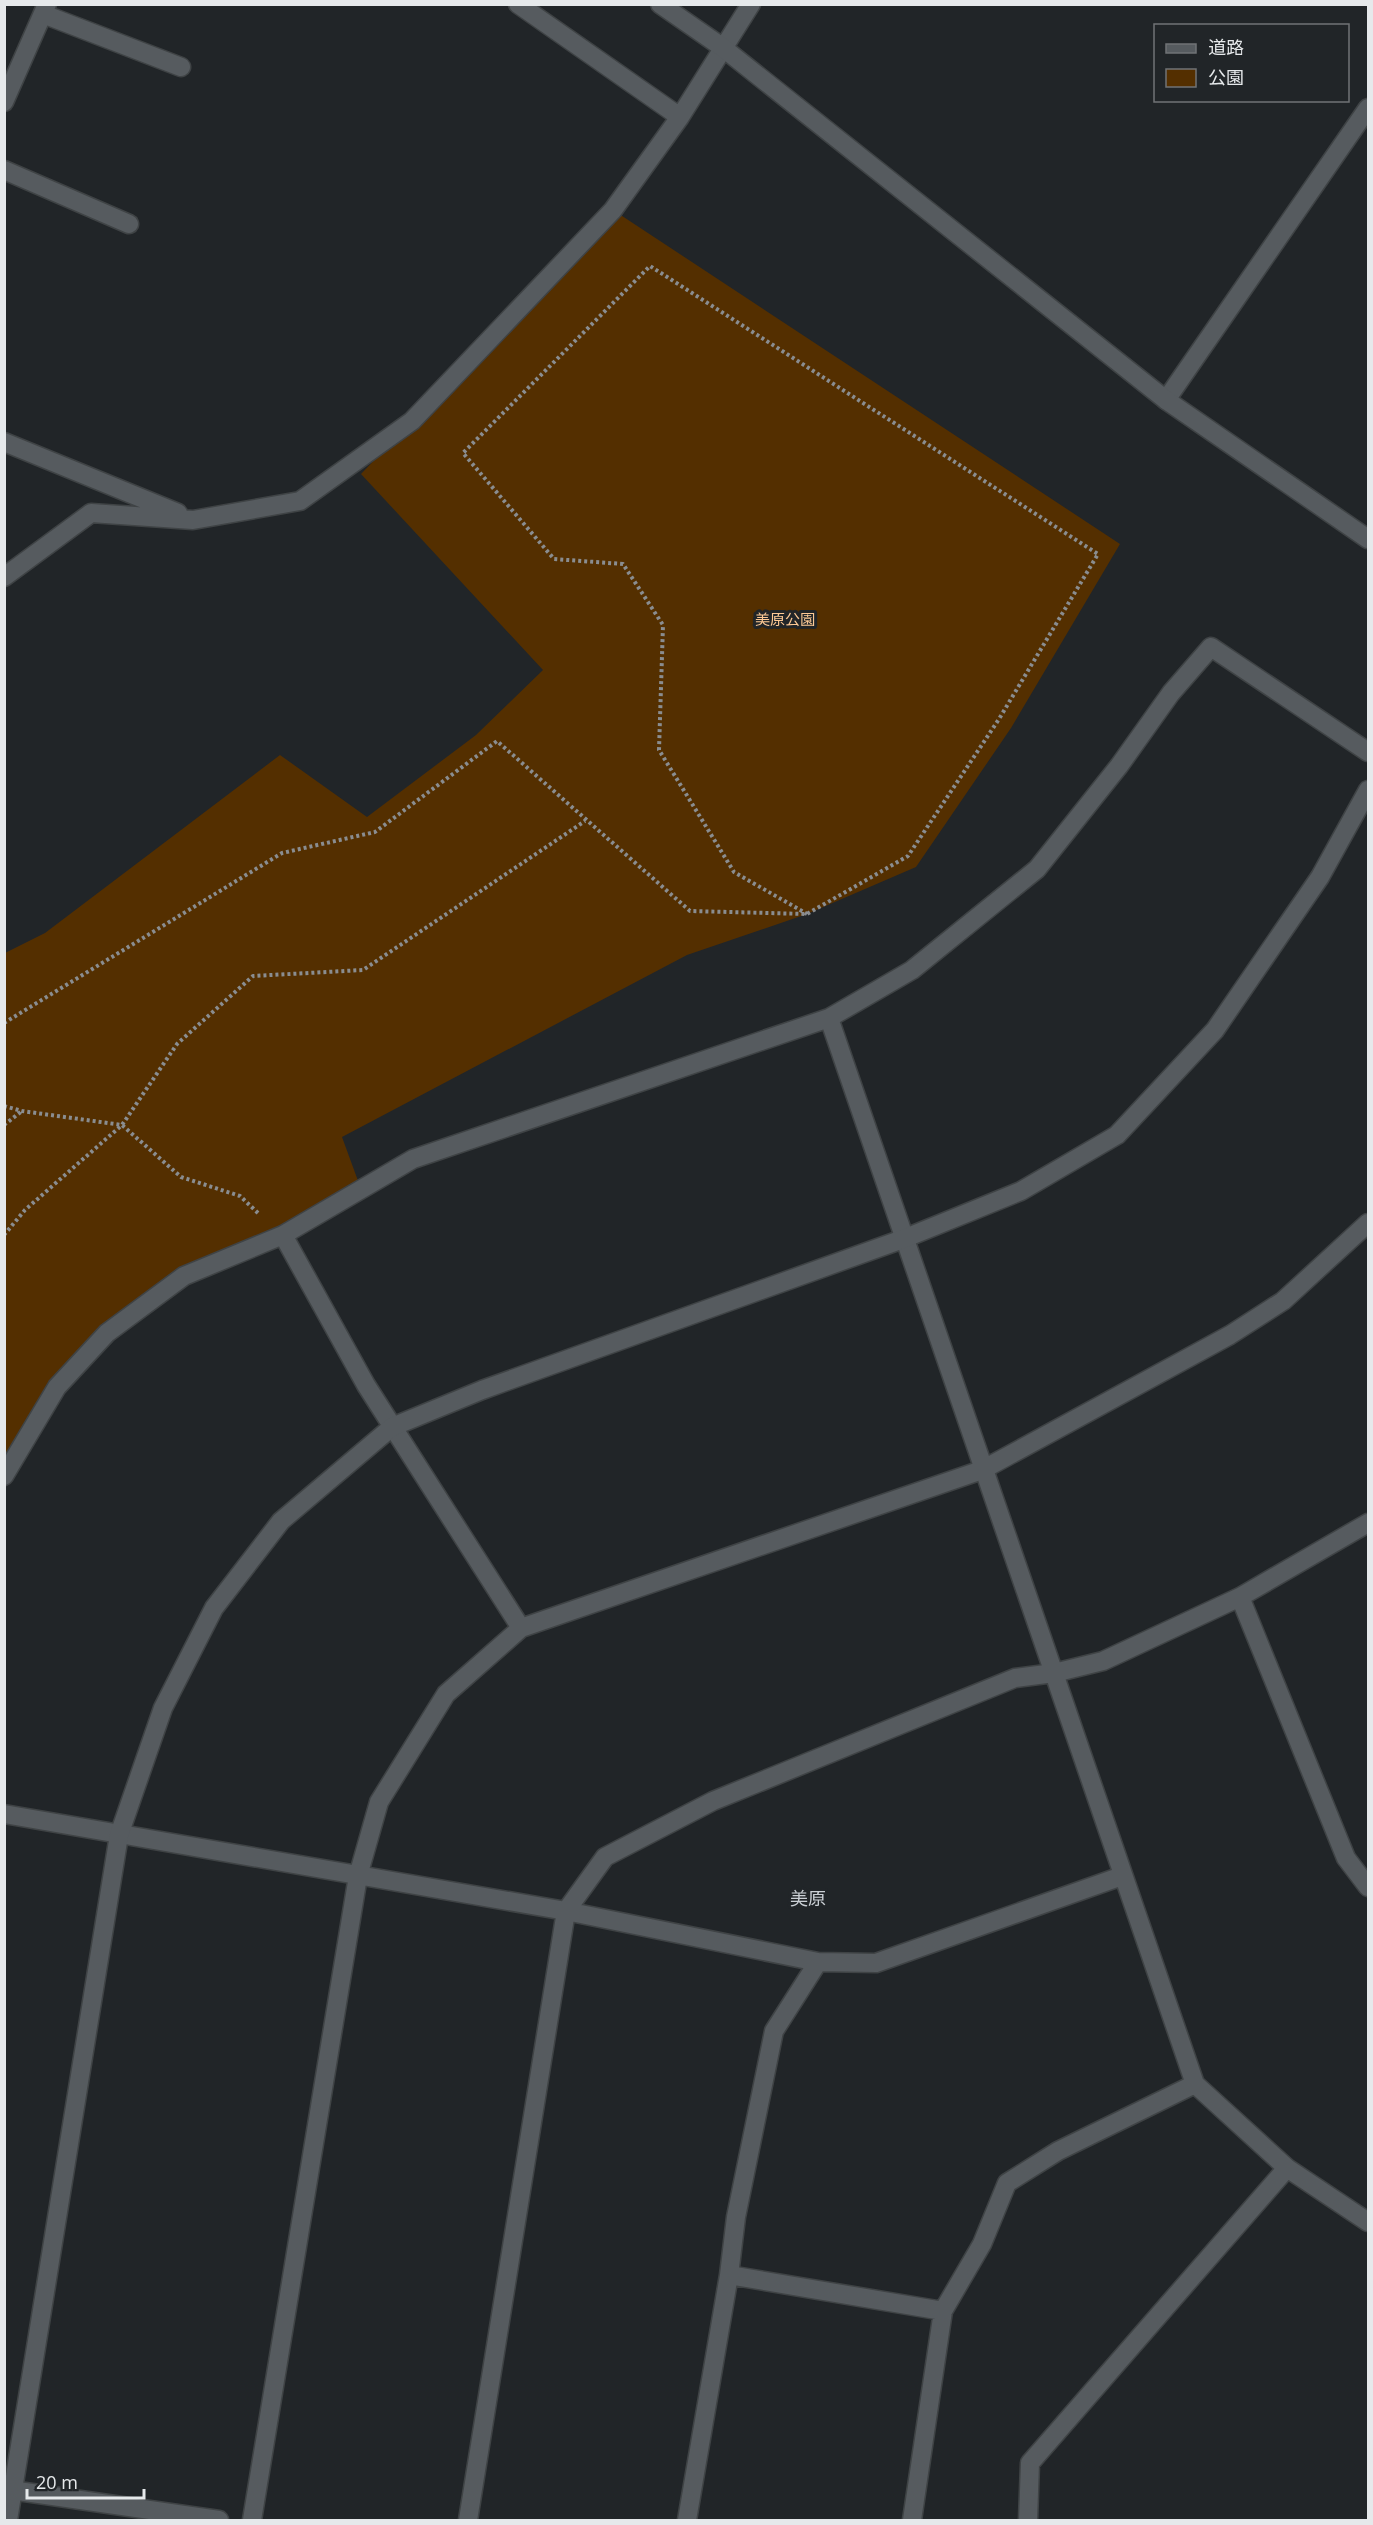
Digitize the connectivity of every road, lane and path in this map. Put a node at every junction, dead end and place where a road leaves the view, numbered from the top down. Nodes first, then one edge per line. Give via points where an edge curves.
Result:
1 (518, 4) edge
2 (660, 4) edge
3 (751, 4) edge
4 (45, 9) edge
5 (722, 47) junction
6 (181, 67) dead end
7 (4, 102) edge
8 (1368, 108) edge
9 (681, 117) junction
10 (4, 170) edge
11 (129, 224) dead end
12 (1166, 400) junction
13 (4, 442) edge
14 (193, 520) junction
15 (1368, 539) edge
16 (4, 577) edge
17 (1368, 752) edge
18 (1368, 790) edge
19 (585, 821) junction
20 (807, 914) junction
21 (829, 1018) junction
22 (4, 1023) edge
23 (4, 1106) edge
24 (22, 1111) junction
25 (4, 1125) edge
26 (123, 1125) junction
27 (1368, 1223) edge
28 (4, 1234) edge
29 (283, 1235) junction
30 (903, 1239) junction
31 (392, 1427) junction
32 (982, 1470) junction
33 (4, 1476) edge
34 (1368, 1523) edge
35 (1240, 1597) junction
36 (521, 1628) junction
37 (1054, 1673) junction
38 (4, 1814) edge
39 (119, 1835) junction
40 (358, 1876) junction
41 (1122, 1876) junction
42 (1368, 1887) edge
43 (566, 1911) junction
44 (818, 1962) junction
45 (1195, 2084) junction
46 (1287, 2168) junction
47 (1368, 2222) edge
48 (729, 2275) junction
49 (943, 2311) junction
50 (9, 2489) edge
51 (8, 2520) edge
52 (219, 2520) edge
53 (252, 2520) edge
54 (468, 2520) edge
55 (687, 2520) edge
56 (912, 2520) edge
57 (1028, 2520) edge

1 - 9 street
2 - 5 street
3 - 5 street
4 - 6 street
4 - 7 street
5 - 9 street
5 - 12 street
8 - 12 street
9 - 14 street via 612,210 412,421 300,501
10 - 11 street
12 - 15 street
13 - 14 street
14 - 16 street via 91,513
17 - 21 street via 1211,647 1171,693 1037,869 912,969
18 - 30 street via 1320,877 1215,1030 1117,1135 1021,1191
19 - 20 path via 690,911
19 - 22 path via 497,741 375,832 282,853
19 - 26 path via 363,970 253,976 177,1044
20 - 20 path via 908,856 999,719 1098,554 650,266 463,453 554,559 623,564 663,625 659,750 734,872
21 - 29 street via 413,1159
21 - 30 street
23 - 24 path
24 - 25 path
24 - 26 path
26 - 28 path via 25,1210
26 - 29 path via 181,1177 240,1196
27 - 32 street via 1283,1301 1230,1335
29 - 31 street
29 - 33 street via 184,1276 107,1334 57,1388
30 - 31 street via 482,1390
30 - 32 street
31 - 36 street
31 - 39 street via 281,1521 214,1608 163,1708
32 - 36 street
32 - 37 street
34 - 35 street
35 - 37 street via 1103,1661
35 - 42 street via 1346,1858
36 - 40 street via 440,1702 379,1802
37 - 41 street
37 - 43 street via 1015,1678 713,1801 605,1857
38 - 39 street
39 - 40 street
39 - 50 street
40 - 43 street
40 - 53 street
41 - 44 street via 876,1963
41 - 45 street
43 - 44 street
43 - 54 street
44 - 48 street via 774,2031 736,2217
45 - 46 street
45 - 49 street via 1058,2151 1008,2183 982,2244
46 - 47 street
46 - 57 street via 1030,2463
48 - 49 street
48 - 55 street
49 - 56 street
50 - 51 street
50 - 52 street

